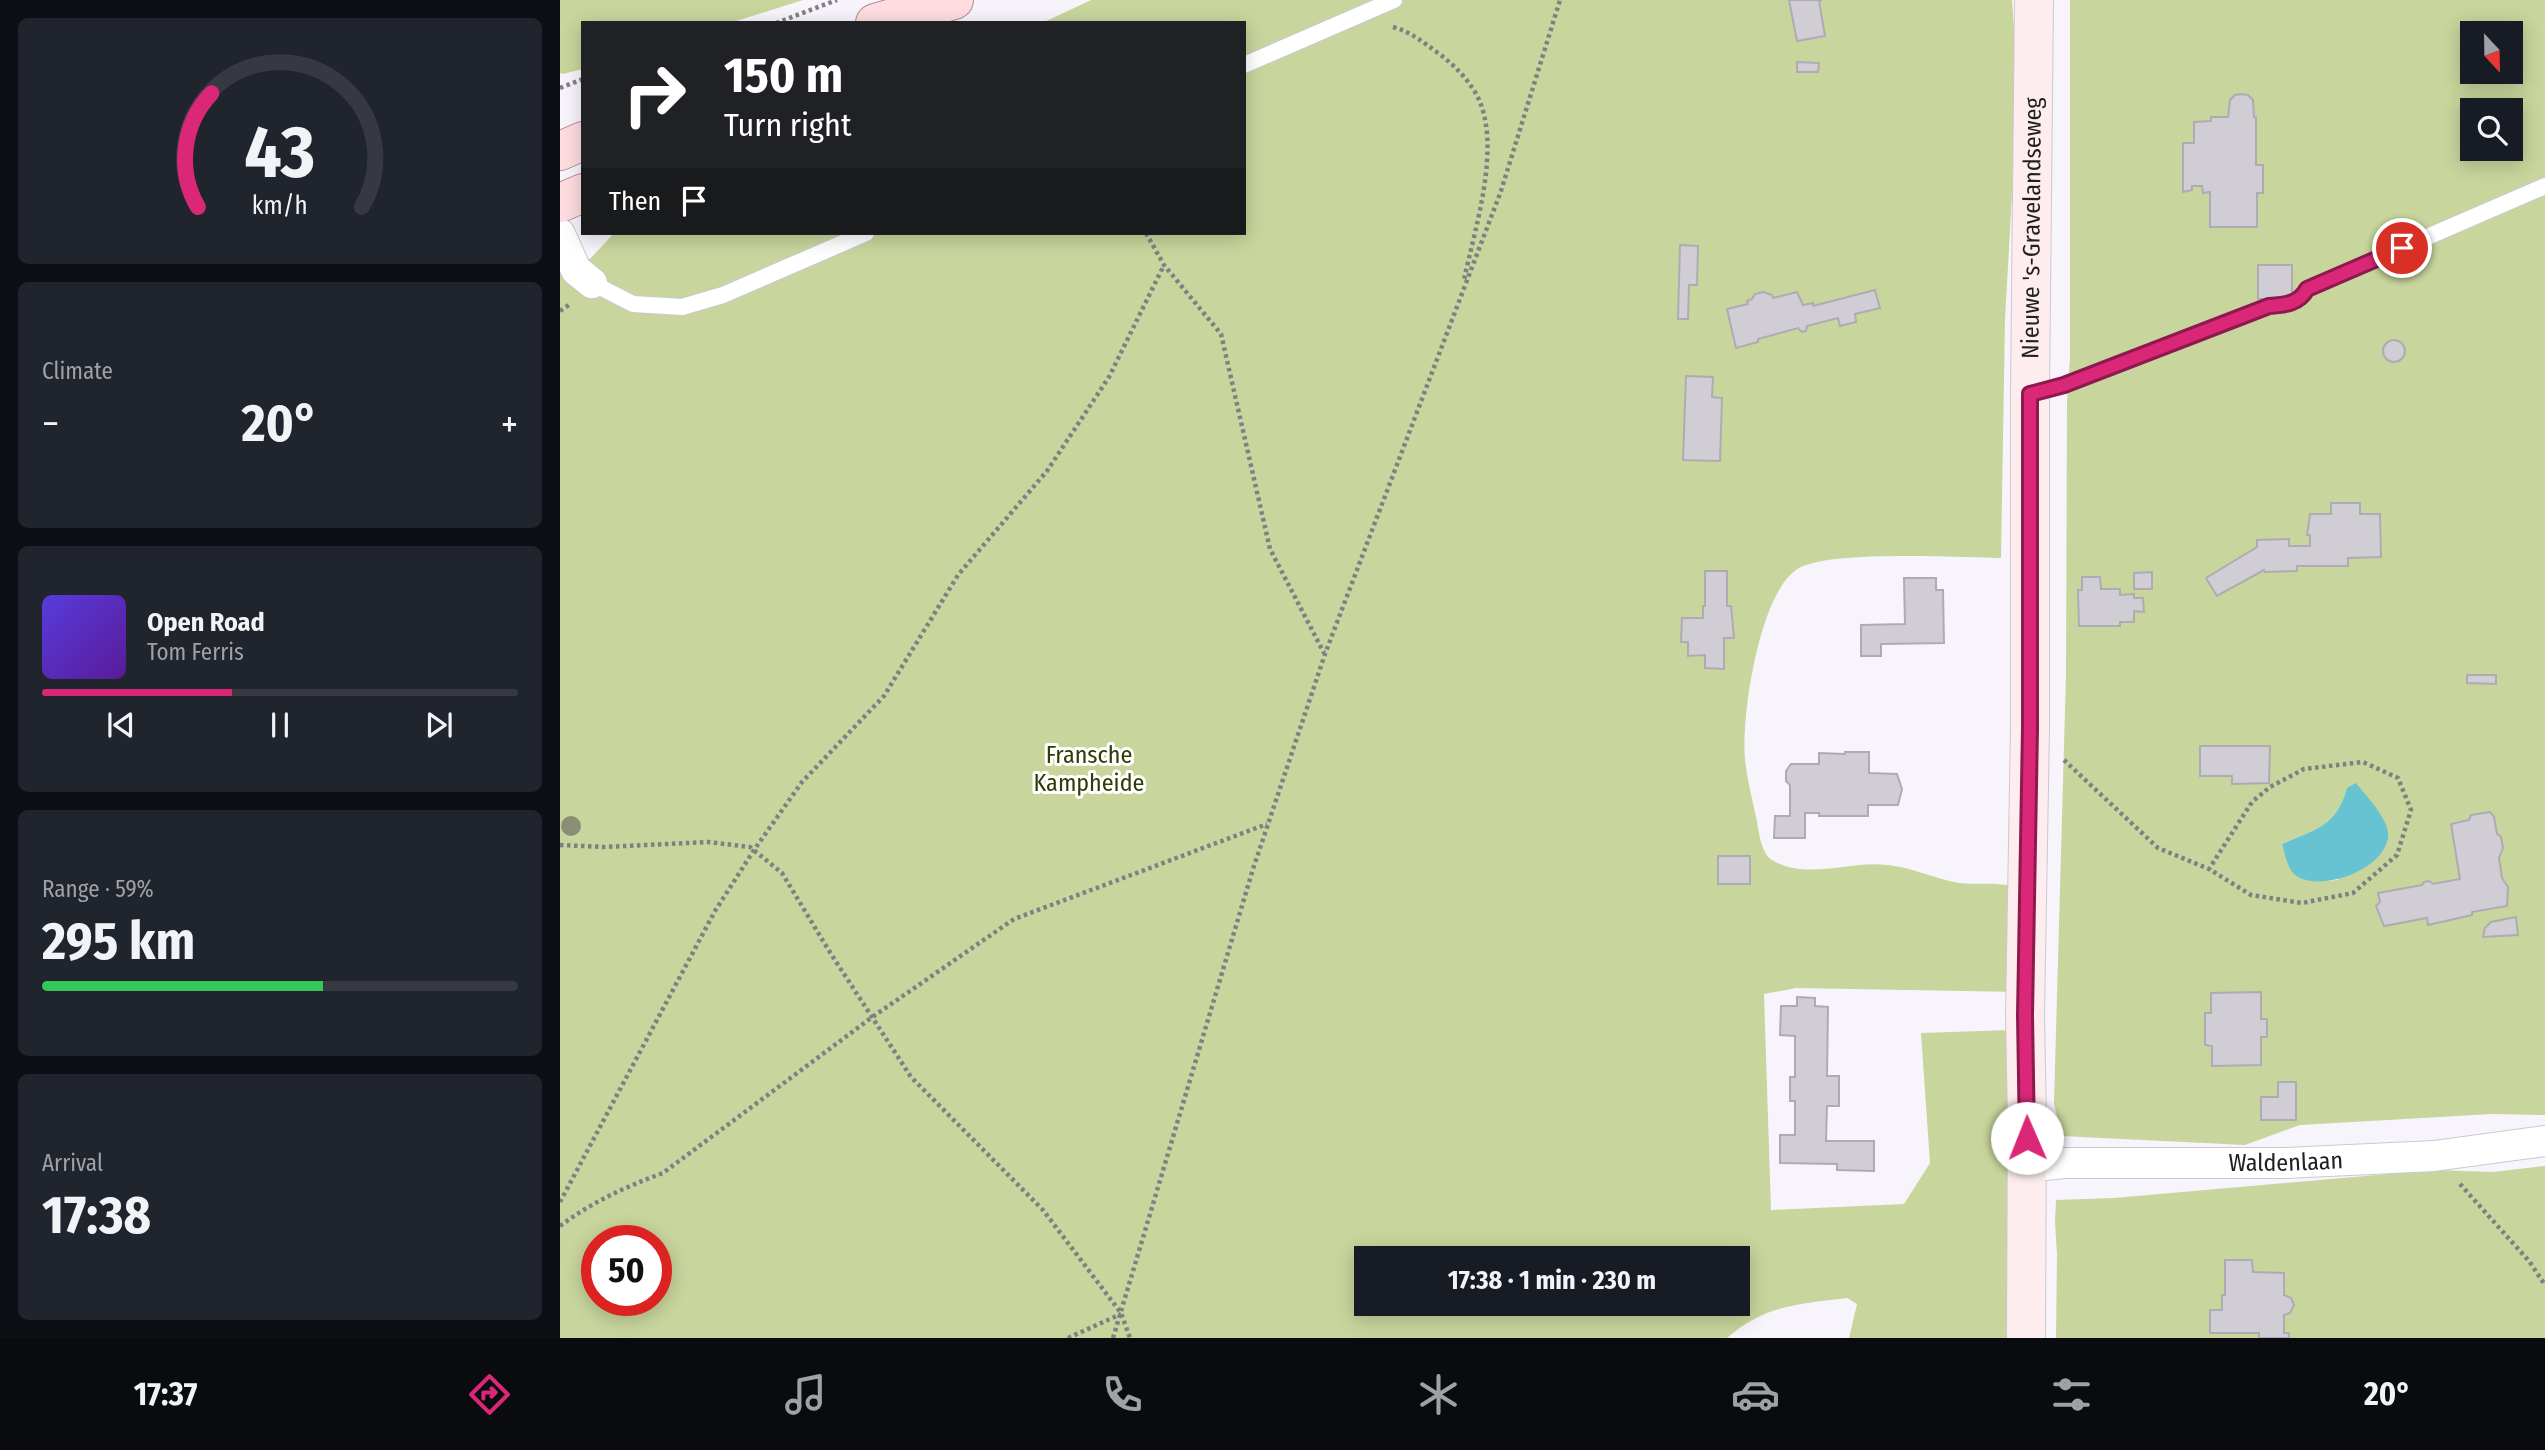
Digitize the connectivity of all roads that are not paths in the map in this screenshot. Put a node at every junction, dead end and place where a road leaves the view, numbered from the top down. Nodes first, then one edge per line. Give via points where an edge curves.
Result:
1 (956, 0) edge
2 (1394, 0) edge
3 (2034, 0) edge
4 (882, 21) edge
5 (926, 21) edge
6 (1246, 64) edge
7 (581, 142) edge
8 (560, 151) edge
9 (2545, 186) edge
10 (581, 194) edge
11 (560, 203) edge
12 (560, 234) edge
13 (861, 235) edge
14 (592, 283) joint
15 (2030, 394) junction
16 (2545, 1141) edge
17 (2026, 1167) junction
18 (2026, 1338) edge

1 - 4 main road
1 - 5 main road
2 - 6 lane
3 - 15 main road, Nieuwe 's-Gravelandseweg
7 - 8 main road
9 - 15 lane via 2307,289 2294,302 2269,306
10 - 11 main road
12 - 14 street via 576,271
13 - 14 lane via 723,295 682,307 633,304
15 - 17 main road, Nieuwe 's-Gravelandseweg
16 - 17 street, Waldenlaan via 2434,1156
17 - 18 main road, Nieuwe 's-Gravelandseweg

